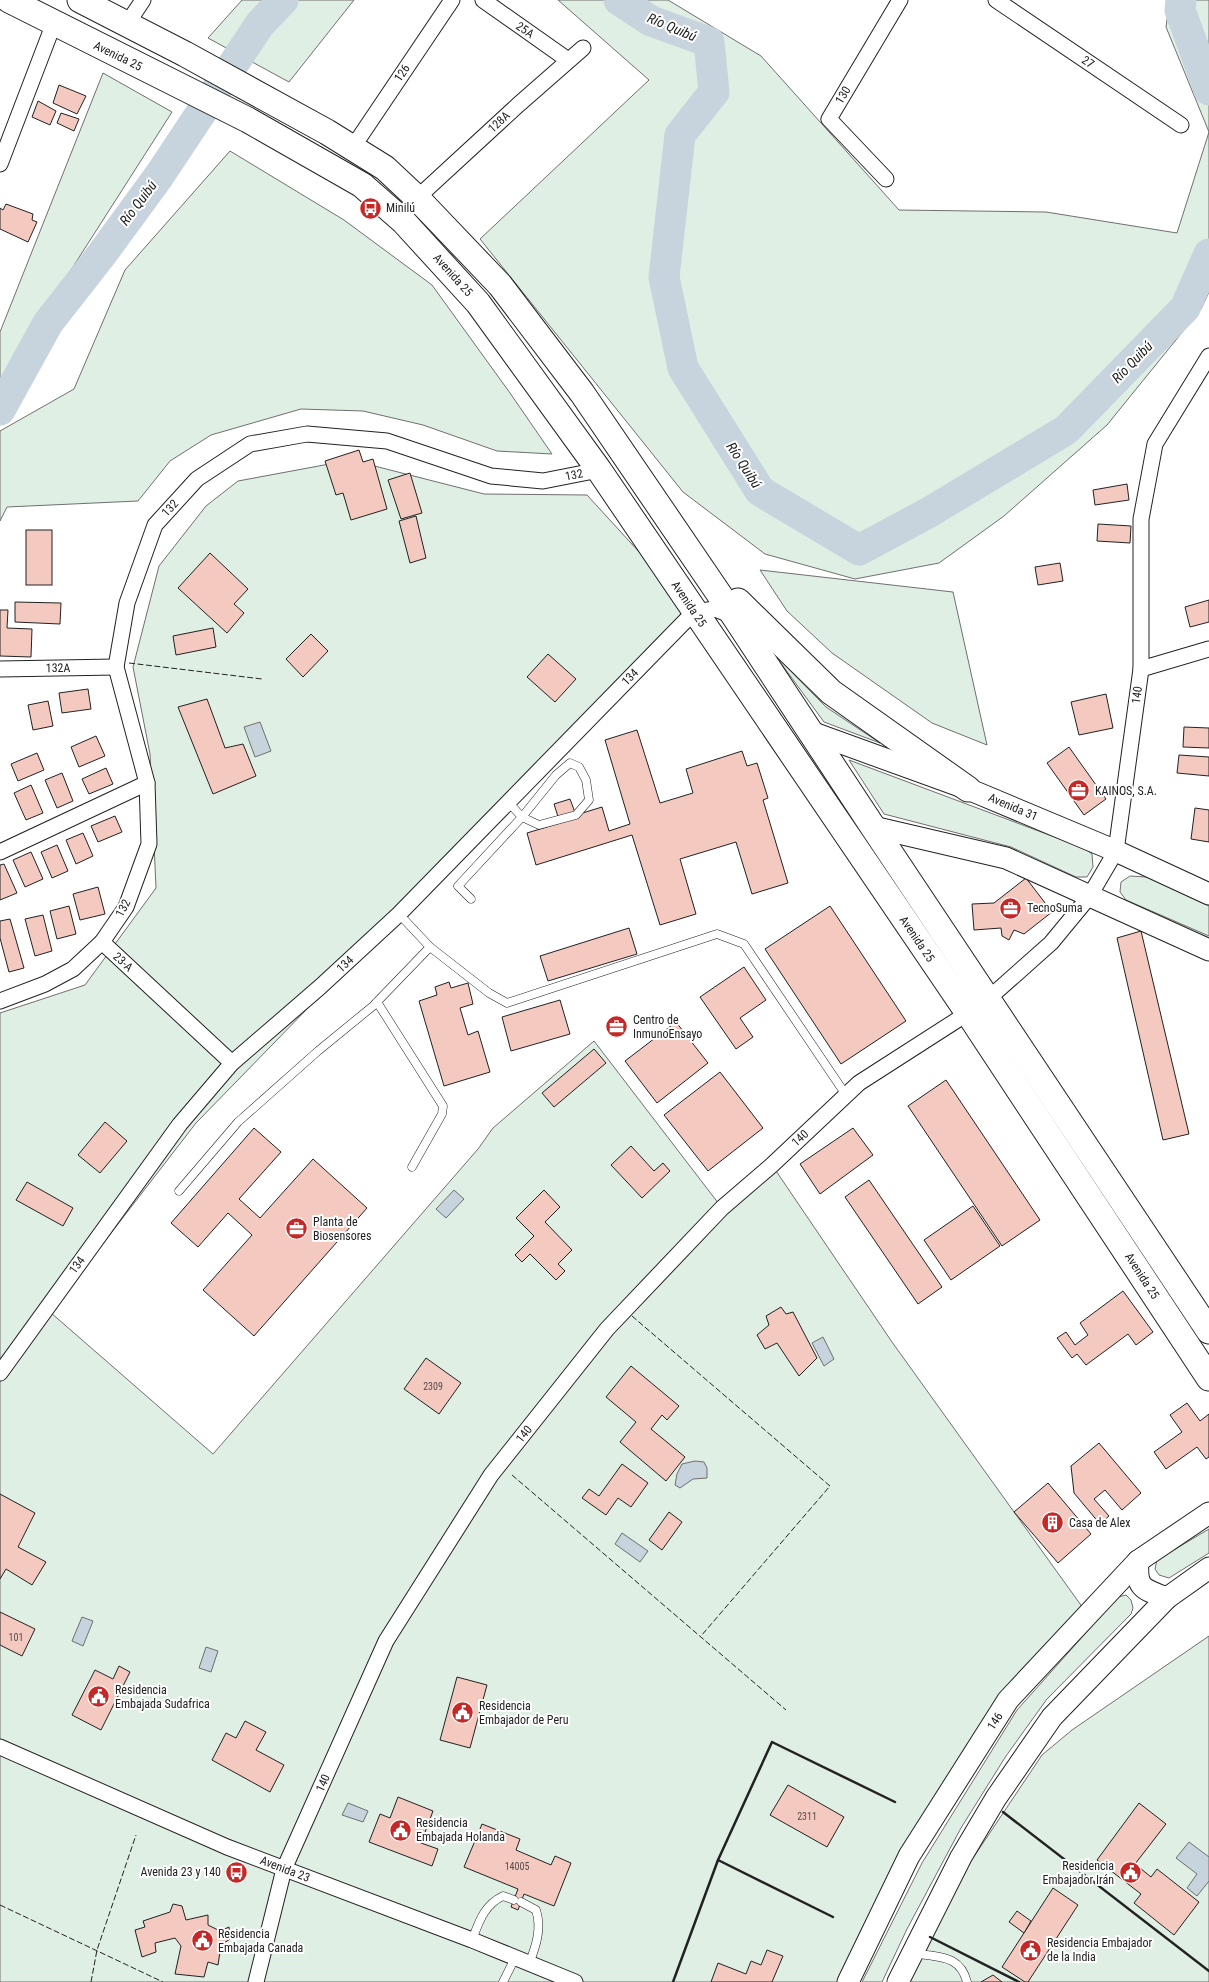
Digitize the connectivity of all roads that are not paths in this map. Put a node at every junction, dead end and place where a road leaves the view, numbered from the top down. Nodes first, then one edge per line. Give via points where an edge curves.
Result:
1 (9, 0) edge
2 (80, 0) edge
3 (143, 0) edge
4 (452, 0) edge
5 (483, 0) edge
6 (900, 0) edge
7 (996, 0) edge
8 (54, 23) junction
9 (127, 24) junction
10 (583, 48) dead end
11 (568, 60) junction
12 (1180, 125) dead end
13 (353, 147) junction
14 (0, 164) edge
15 (886, 178) dead end
16 (417, 198) junction
17 (1209, 356) edge
18 (599, 470) junction
19 (659, 506) junction
20 (694, 612) junction
21 (734, 616) junction
22 (1209, 649) edge
23 (116, 667) junction
24 (0, 669) edge
25 (1141, 669) junction
26 (811, 732) junction
27 (147, 783) junction
28 (968, 788) junction
29 (508, 802) junction
30 (827, 806) junction
31 (522, 817) junction
32 (873, 827) junction
33 (1116, 851) junction
34 (0, 852) edge
35 (1209, 894) edge
36 (1089, 897) junction
37 (471, 899) dead end
38 (399, 914) junction
39 (102, 942) junction
40 (430, 947) junction
41 (1209, 950) edge
42 (988, 999) junction
43 (0, 1001) edge
44 (377, 1002) junction
45 (968, 1013) junction
46 (232, 1063) junction
47 (846, 1095) junction
48 (412, 1167) dead end
49 (179, 1191) dead end
50 (1209, 1331) edge
51 (0, 1373) edge
52 (1209, 1378) edge
53 (1209, 1513) edge
54 (1138, 1561) junction
55 (1209, 1568) edge
56 (1167, 1598) junction
57 (0, 1746) edge
58 (284, 1869) junction
59 (472, 1940) junction
60 (913, 1952) junction
61 (522, 1961) junction
62 (256, 1982) edge
63 (503, 1982) edge
64 (575, 1982) edge
65 (848, 1982) edge
66 (898, 1982) edge
67 (967, 1982) edge

1 - 8 main road, Avenida 25
2 - 9 main road, Avenida 25
3 - 9 street
4 - 13 street, 126
5 - 11 street, 25A
6 - 15 street, 130 via 829,119
7 - 12 street, 27
8 - 14 street
8 - 18 main road, Avenida 25 via 248,120 362,185 403,221 478,302
9 - 13 main road, Avenida 25
10 - 11 street, 128A
11 - 16 street, 128A
13 - 16 main road, Avenida 25 via 385,168
16 - 19 main road, Avenida 25 via 500,285 582,393
17 - 25 street, 140 via 1155,444 1141,519
18 - 20 main road, Avenida 25
18 - 23 street, 132 via 543,481 491,476 387,442 307,434 250,444 196,479 154,525 127,603
19 - 21 main road, Avenida 25
19 - 28 main road via 746,611 831,692
20 - 21 street via 715,609
20 - 29 street, 134
20 - 30 main road, Avenida 25
21 - 26 main road, Avenida 25
22 - 25 street
23 - 24 street, 132A
23 - 27 street, 132
25 - 33 street, 140
26 - 28 main road, Avenida 31
26 - 32 main road, Avenida 25
27 - 34 street
27 - 39 street, 132 via 149,844 126,907
28 - 33 main road, Avenida 31
29 - 31 lane
29 - 38 street, 134
30 - 32 main road
30 - 45 main road, Avenida 25
31 - 31 lane via 539,825 576,815 589,800 586,780 579,767 570,763 556,775
31 - 37 lane via 458,886
32 - 36 main road via 1006,858
32 - 42 main road, Avenida 25
33 - 35 main road, Avenida 31
33 - 36 street, 140
36 - 41 main road
36 - 42 street, 140 via 1051,943
38 - 40 lane
38 - 46 street, 134
39 - 43 street, 23-A via 73,969
39 - 46 street, 23-A
40 - 44 lane
40 - 47 lane via 507,1003 717,934 744,944
42 - 50 main road, Avenida 25
44 - 48 lane via 443,1106 442,1114
44 - 49 lane via 238,1122
45 - 47 street, 140 via 859,1083
45 - 52 main road, Avenida 25
46 - 51 street, 134 via 180,1124
47 - 58 street, 140 via 722,1208 607,1329 491,1475 386,1641
53 - 54 main road, 146
54 - 56 main road via 1137,1576 1141,1587
54 - 65 main road, 146 via 1008,1700 909,1856
55 - 56 main road
56 - 60 main road via 1052,1717 996,1798
57 - 58 street, Avenida 23
58 - 59 street, Avenida 23
58 - 62 street, 140
59 - 61 street, Avenida 23
59 - 61 lane via 483,1913 494,1900 503,1896 517,1901 536,1910 539,1921 538,1935
60 - 66 main road
60 - 67 lane via 952,1960 960,1966
61 - 63 lane
61 - 64 street, Avenida 23

